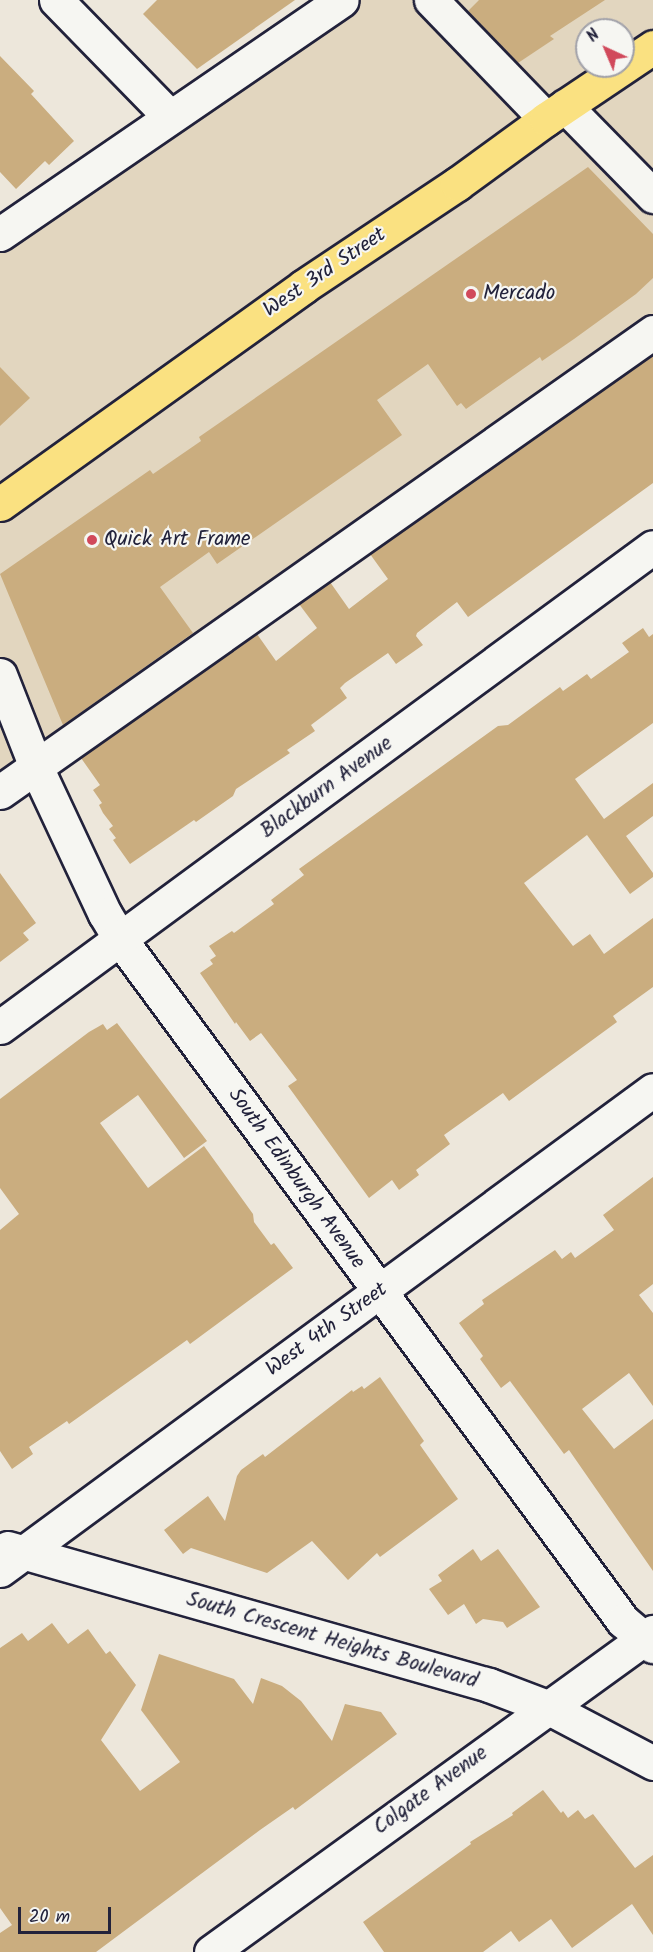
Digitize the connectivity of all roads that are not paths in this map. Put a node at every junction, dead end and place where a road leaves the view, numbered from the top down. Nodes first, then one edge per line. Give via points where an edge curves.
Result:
1 (56, 0) edge
2 (342, 0) edge
3 (431, 0) edge
4 (653, 47) edge
5 (556, 112) junction
6 (170, 117) junction
7 (653, 196) edge
8 (0, 234) edge
9 (653, 332) edge
10 (0, 504) edge
11 (653, 548) edge
12 (0, 675) edge
13 (36, 767) junction
14 (0, 792) edge
15 (120, 939) junction
16 (0, 1027) edge
17 (653, 1090) edge
18 (379, 1292) junction
19 (8, 1556) edge
20 (650, 1638) edge
21 (547, 1707) junction
22 (653, 1763) edge
23 (211, 1952) edge

1 - 6 street
2 - 6 street
3 - 5 street
4 - 5 main road, West 3rd Street
5 - 7 street
5 - 10 main road, West 3rd Street
6 - 8 street
9 - 13 street
11 - 15 street, Blackburn Avenue
12 - 13 street, South Edinburgh Avenue
13 - 14 street
13 - 15 street, South Edinburgh Avenue
15 - 16 street, Blackburn Avenue
15 - 18 street, South Edinburgh Avenue
17 - 18 street, West 4th Street
18 - 19 street, West 4th Street
18 - 20 street, South Edinburgh Avenue via 623,1621
19 - 21 street, South Crescent Heights Boulevard via 57,1564 489,1685
20 - 21 street, Colgate Avenue
21 - 22 street, South Crescent Heights Boulevard
21 - 23 street, Colgate Avenue

